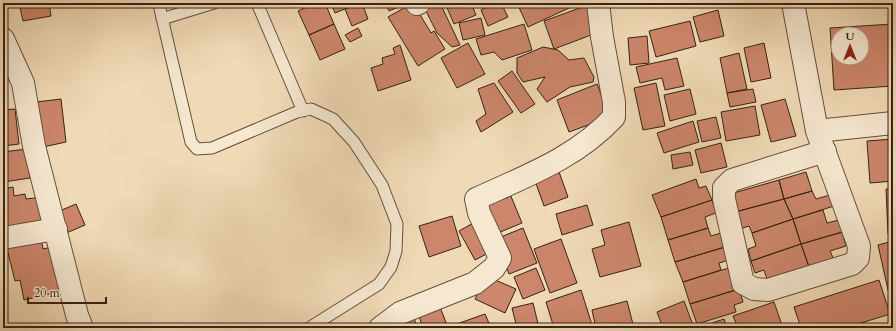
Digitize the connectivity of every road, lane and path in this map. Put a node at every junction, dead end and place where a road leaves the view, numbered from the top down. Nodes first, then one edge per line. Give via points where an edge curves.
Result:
1 (214, 3) edge
2 (257, 3) edge
3 (598, 3) edge
4 (793, 3) edge
5 (3, 39) edge
6 (303, 111) junction
7 (893, 123) edge
8 (818, 131) junction
9 (825, 151) junction
10 (56, 229) junction
11 (3, 238) edge
12 (82, 328) edge
13 (309, 328) edge
14 (380, 328) edge

1 - 6 lane via 161,14 191,142 197,148 212,148
2 - 6 lane
3 - 14 street via 614,102 614,117 600,132 555,164 476,199 479,213 500,258 494,268 475,283 400,313
4 - 8 street
5 - 10 street via 23,83 34,146
6 - 13 lane via 311,109 333,119 354,142 382,185 397,224 396,251 391,267 379,284
7 - 8 street
8 - 9 street
9 - 9 street via 859,246 858,258 852,264 768,290 754,289 743,283 724,199 724,188 732,180
10 - 11 street
10 - 12 street

